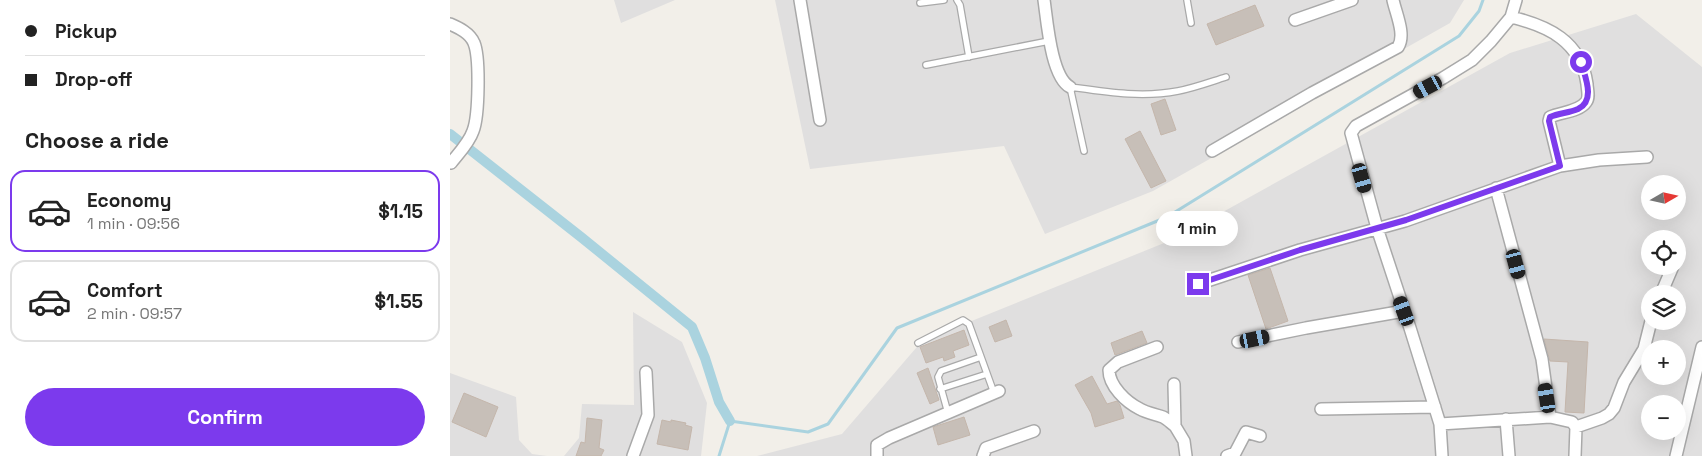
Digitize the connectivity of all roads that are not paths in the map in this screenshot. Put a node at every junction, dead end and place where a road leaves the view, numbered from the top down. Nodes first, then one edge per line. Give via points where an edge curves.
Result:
1 (800, 0) edge
2 (944, 0) edge
3 (957, 0) edge
4 (1044, 0) edge
5 (1187, 0) edge
6 (1352, 0) edge
7 (1392, 0) edge
8 (1516, 0) edge
9 (920, 3) dead end
10 (1510, 18) junction
11 (1295, 20) dead end
12 (1191, 23) dead end
13 (450, 24) edge
14 (1050, 41) junction
15 (969, 56) junction
16 (926, 65) dead end
17 (1226, 77) dead end
18 (1070, 87) junction
19 (820, 120) dead end
20 (1084, 151) dead end
21 (1212, 151) dead end
22 (1647, 156) dead end
23 (451, 163) edge
24 (1560, 166) junction
25 (1496, 188) junction
26 (1377, 228) junction
27 (1198, 284) dead end
28 (1404, 311) junction
29 (1649, 330) edge
30 (1238, 342) dead end
31 (918, 344) dead end
32 (1157, 347) dead end
33 (1702, 347) edge
34 (980, 357) junction
35 (646, 372) dead end
36 (987, 374) junction
37 (1174, 384) dead end
38 (940, 389) junction
39 (997, 392) joint
40 (1435, 407) junction
41 (1322, 409) dead end
42 (948, 413) junction
43 (1550, 417) junction
44 (1506, 419) junction
45 (1440, 424) junction
46 (1175, 426) junction
47 (1576, 427) junction
48 (1034, 432) dead end
49 (1260, 436) dead end
50 (633, 456) edge
51 (877, 456) edge
52 (984, 456) edge
53 (1186, 456) edge
54 (1227, 456) edge
55 (1442, 456) edge
56 (1509, 456) edge
57 (1575, 456) edge
58 (1676, 456) edge

1 - 19 street
2 - 9 lane
3 - 15 lane
4 - 14 street
5 - 12 lane
6 - 11 street
7 - 21 street via 1401,35 1398,47 1312,92
8 - 10 street
10 - 24 street via 1544,27 1558,35 1581,62 1586,78 1586,102 1577,109 1550,117 1549,121
10 - 26 street via 1472,60 1356,126 1350,133
13 - 23 street via 463,30 474,43 478,89 473,134
14 - 15 lane
14 - 18 street via 1061,78
15 - 16 lane
17 - 18 lane via 1178,91 1146,95
18 - 20 lane
22 - 24 street
24 - 25 street
25 - 26 street
25 - 43 street via 1542,359
26 - 27 street
26 - 28 street
28 - 30 street
28 - 40 street
29 - 47 street via 1644,348 1624,382 1614,408 1602,418
31 - 34 lane via 963,320 971,327
32 - 46 street via 1118,362 1109,370 1109,375 1119,393 1140,410 1164,417
33 - 58 street
34 - 36 lane
34 - 38 lane via 939,373
35 - 50 street via 648,415
36 - 38 lane
36 - 39 lane
37 - 46 street
38 - 42 lane
39 - 42 street
40 - 41 street
40 - 45 street
42 - 51 street via 877,445
43 - 44 street
43 - 47 street via 1572,422
44 - 45 street
44 - 56 street
45 - 55 street
46 - 53 street via 1184,441
47 - 57 street
48 - 52 street via 986,448
49 - 54 street via 1246,432 1234,453

